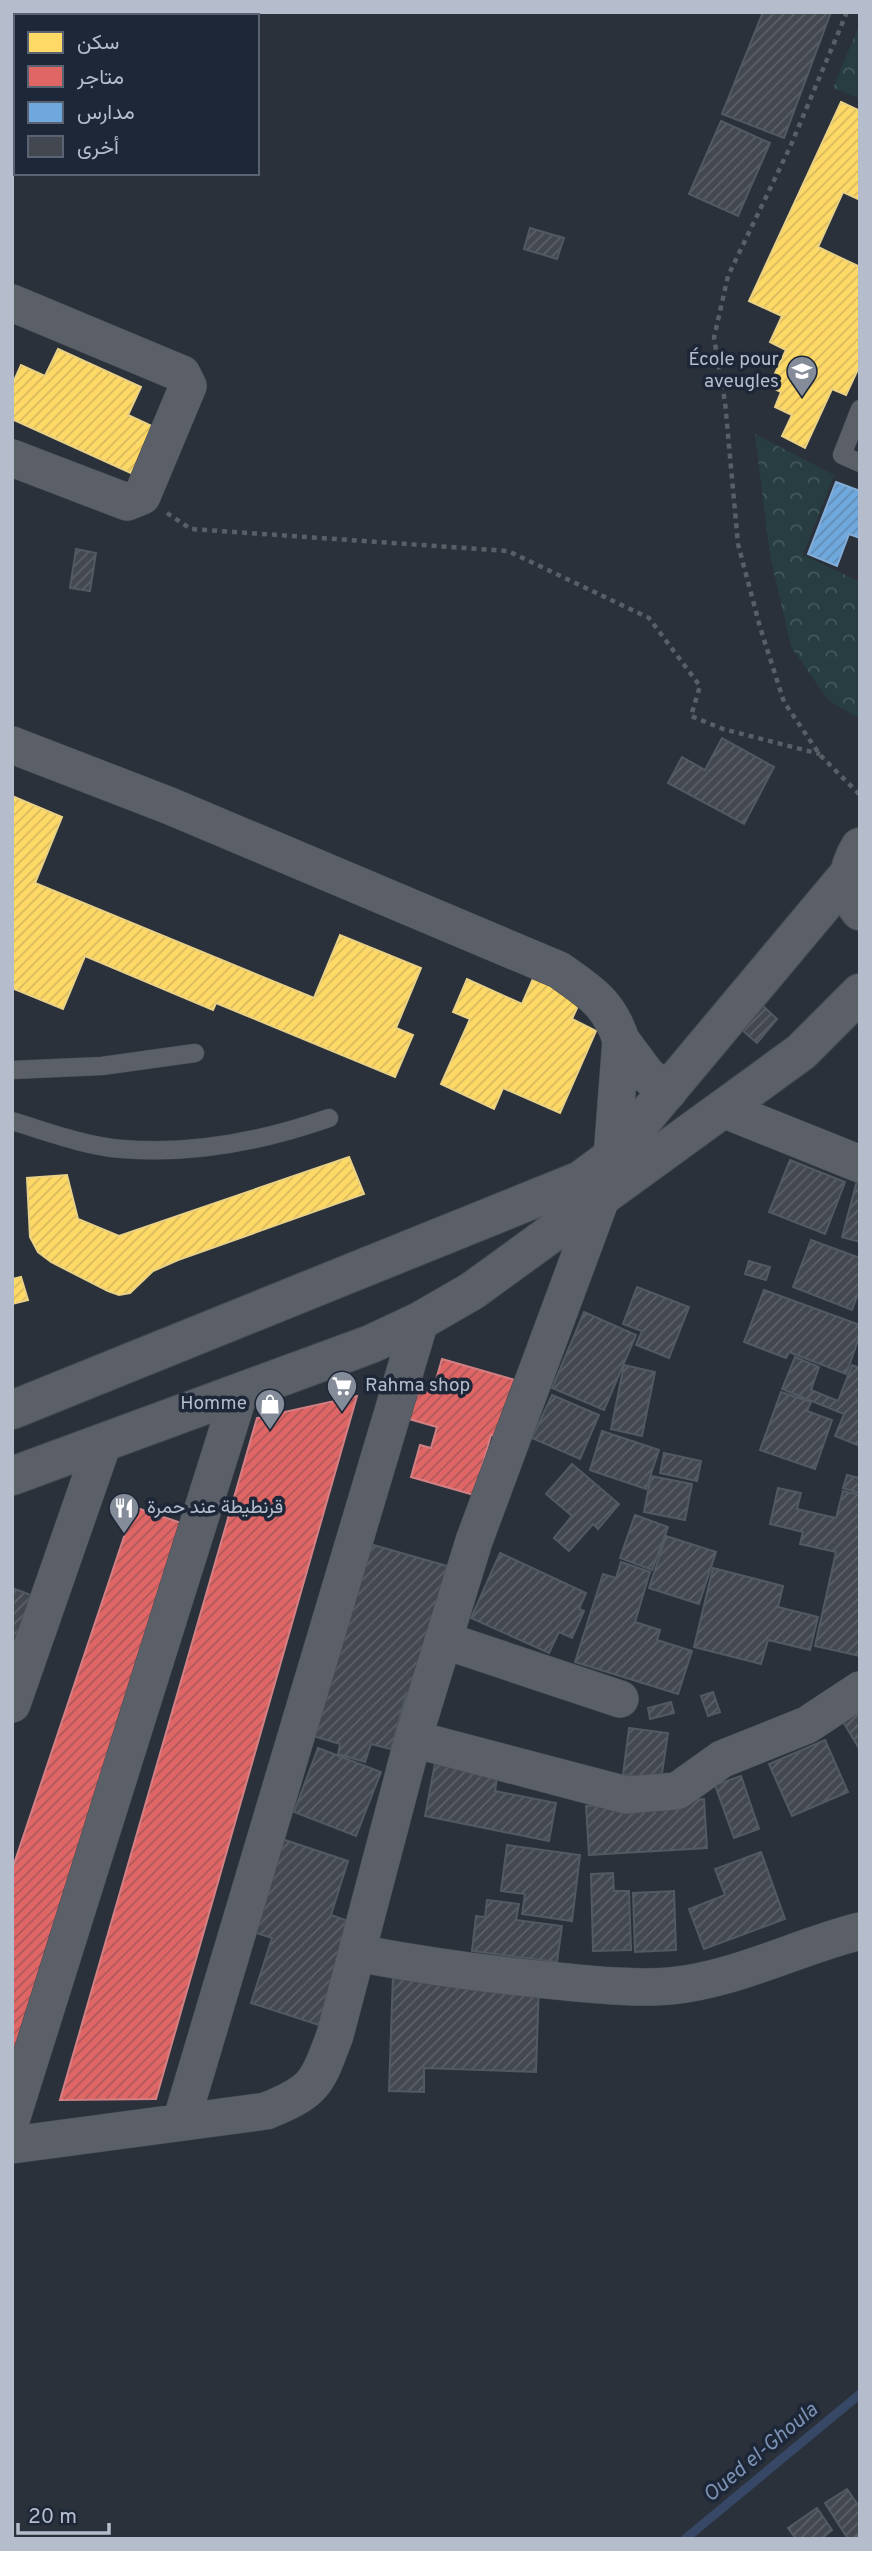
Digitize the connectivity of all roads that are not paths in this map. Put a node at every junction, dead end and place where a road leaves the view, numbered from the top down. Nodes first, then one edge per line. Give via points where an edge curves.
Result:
1 (12, 303) edge
2 (860, 409) edge
3 (12, 458) edge
4 (860, 463) edge
5 (12, 745) edge
6 (857, 854) edge
7 (860, 911) edge
8 (860, 993) edge
9 (621, 1040) junction
10 (195, 1053) dead end
11 (12, 1070) edge
12 (668, 1093) junction
13 (723, 1109) junction
14 (329, 1118) dead end
15 (12, 1121) edge
16 (612, 1157) junction
17 (860, 1164) edge
18 (602, 1196) junction
19 (421, 1321) junction
20 (239, 1394) junction
21 (12, 1410) edge
22 (103, 1443) junction
23 (12, 1476) edge
24 (443, 1640) junction
25 (860, 1690) edge
26 (620, 1699) dead end
27 (12, 1704) edge
28 (412, 1739) junction
29 (860, 1931) edge
30 (357, 1953) junction
31 (12, 2117) edge
32 (181, 2122) junction
33 (12, 2146) edge

1 - 3 street via 182,374 188,386 142,496 127,502
2 - 4 lane via 842,456
5 - 9 street via 170,806 559,970 595,995 613,1017
6 - 7 street via 850,893
6 - 12 street
8 - 13 street via 801,1052
9 - 12 street via 646,1075
9 - 16 street
10 - 11 lane via 102,1066
12 - 16 street
13 - 17 street
13 - 18 street
14 - 15 lane via 277,1136 201,1149 121,1149 64,1138
16 - 21 street via 581,1180
18 - 19 street via 472,1291
18 - 24 street via 474,1541
19 - 20 street
19 - 32 street
20 - 22 street
20 - 31 street
22 - 23 street
22 - 27 street
24 - 26 street
24 - 28 street
25 - 28 street via 807,1725 722,1759 677,1791 626,1795
28 - 30 street
29 - 30 street via 672,1986 610,1987 460,1972
30 - 32 street via 318,2080 299,2098 266,2111
32 - 33 street

